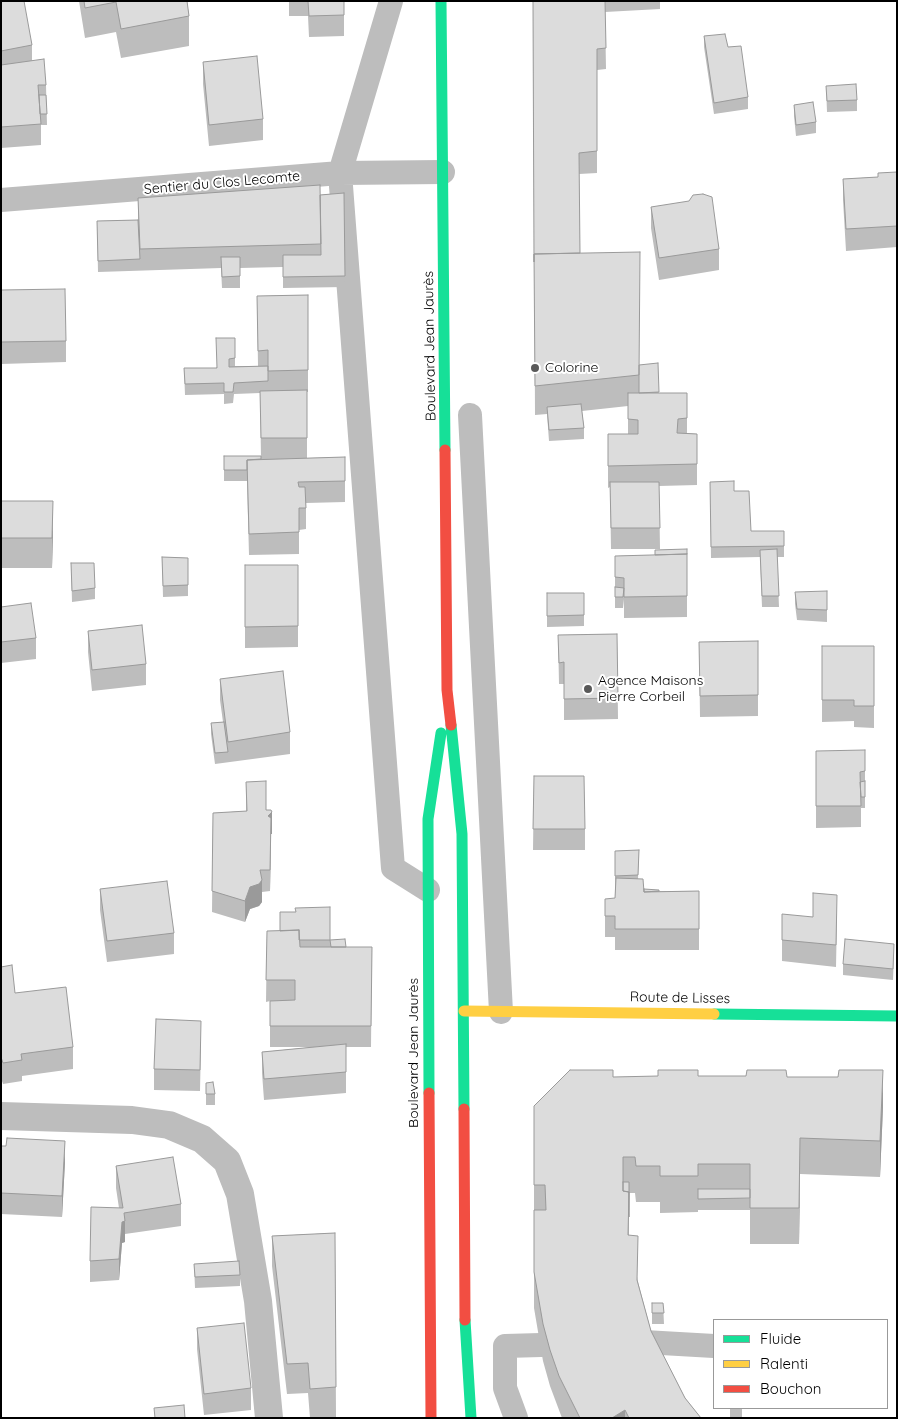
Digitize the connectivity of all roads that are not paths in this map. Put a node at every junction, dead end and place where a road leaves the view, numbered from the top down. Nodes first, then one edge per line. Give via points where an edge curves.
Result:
1 (391, 1) edge
2 (441, 1) edge
3 (443, 172) junction
4 (340, 173) junction
5 (1, 200) edge
6 (470, 415) dead end
7 (447, 690) junction
8 (428, 890) junction
9 (464, 1010) junction
10 (501, 1012) junction
11 (897, 1016) edge
12 (1, 1116) edge
13 (644, 1342) edge
14 (541, 1345) edge
15 (713, 1346) edge
16 (269, 1418) edge
17 (431, 1418) edge
18 (470, 1418) edge
19 (516, 1418) edge

1 - 4 lane
2 - 3 main road, Boulevard Jean Jaurès
3 - 4 lane, Sentier du Clos Lecomte
3 - 7 main road, Boulevard Jean Jaurès
4 - 5 lane, Sentier du Clos Lecomte
4 - 8 lane via 392,868
6 - 10 lane
7 - 8 main road, Boulevard Jean Jaurès via 428,819
7 - 9 main road, Boulevard Jean Jaurès via 462,834
8 - 17 main road, Boulevard Jean Jaurès
9 - 10 main road, Route de Lisses
9 - 18 main road, Boulevard Jean Jaurès via 465,1335
10 - 11 main road, Route de Lisses
12 - 16 street via 132,1120 168,1125 202,1139 227,1161 240,1194 258,1301
13 - 15 lane
14 - 19 lane via 505,1346 505,1388

